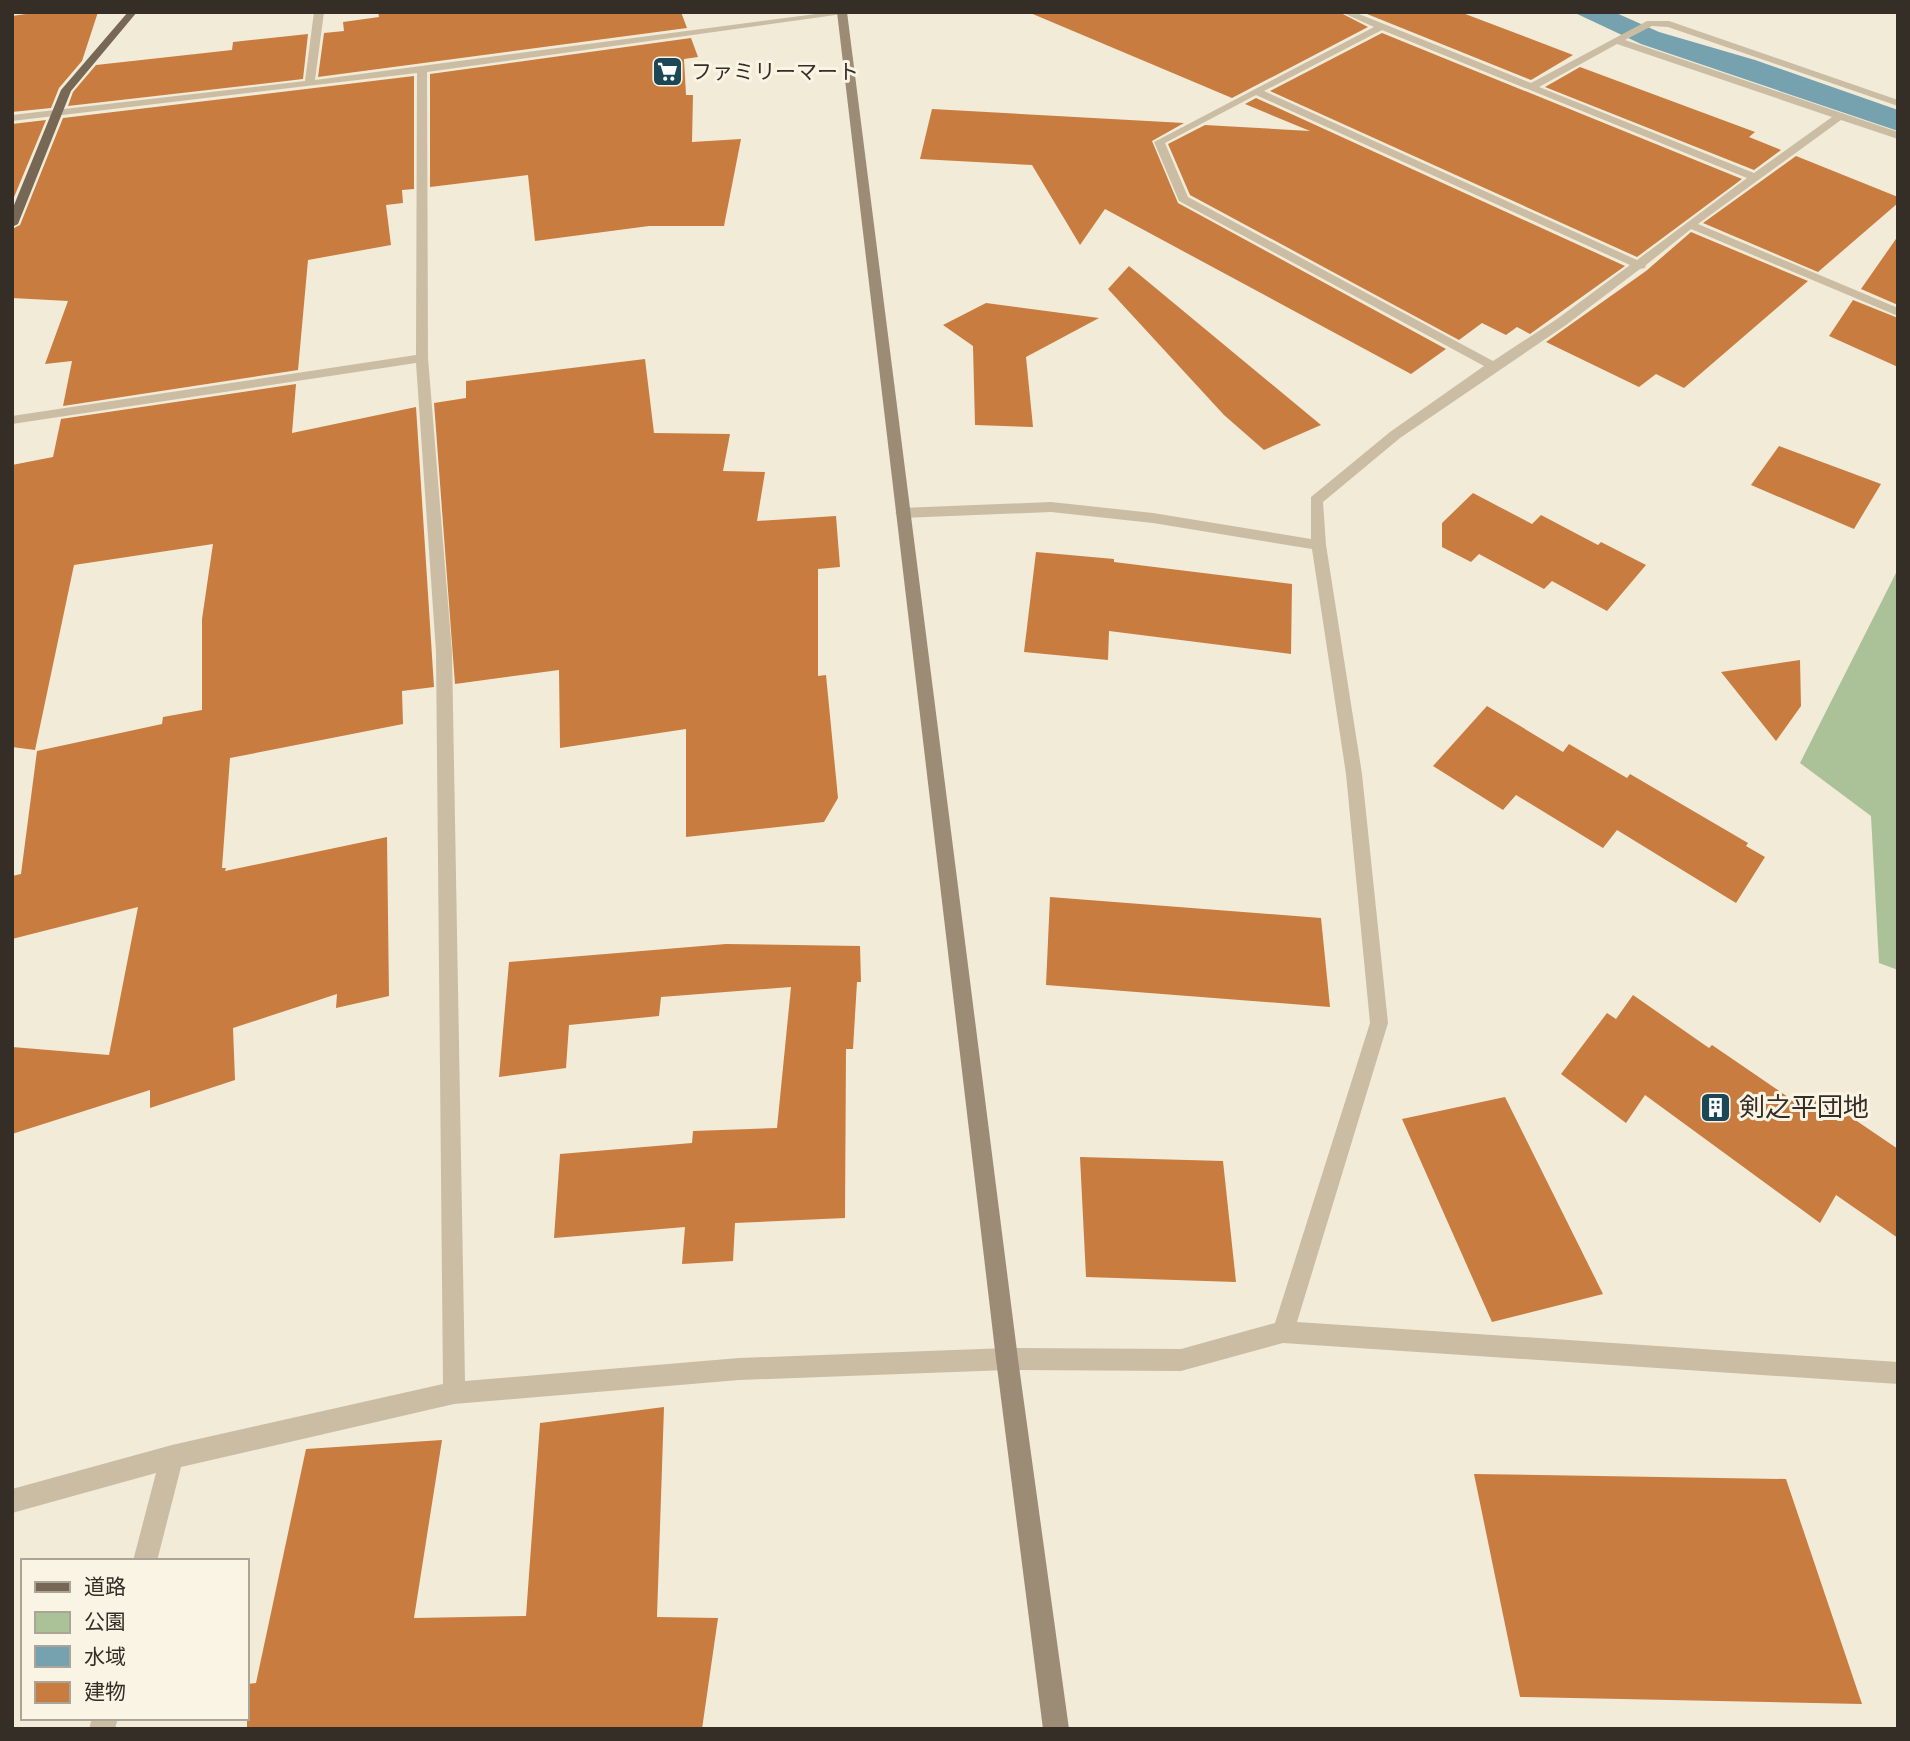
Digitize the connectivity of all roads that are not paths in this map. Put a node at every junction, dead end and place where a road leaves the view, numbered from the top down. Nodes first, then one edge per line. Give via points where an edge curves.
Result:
1 (133, 12) edge
2 (319, 12) edge
3 (1345, 12) edge
4 (846, 13) edge
5 (1381, 27) junction
6 (1621, 39) junction
7 (422, 70) junction
8 (310, 83) junction
9 (1531, 87) junction
10 (1257, 92) junction
11 (1898, 103) edge
12 (58, 113) junction
13 (1838, 117) junction
14 (12, 118) edge
15 (1898, 136) edge
16 (1755, 177) junction
17 (12, 224) edge
18 (1693, 226) junction
19 (1641, 266) junction
20 (1898, 312) edge
21 (422, 358) junction
22 (1493, 366) junction
23 (12, 420) edge
24 (902, 513) junction
25 (1319, 545) junction
26 (1283, 1332) junction
27 (1007, 1359) junction
28 (1898, 1373) edge
29 (454, 1394) junction
30 (172, 1458) junction
31 (12, 1501) edge
32 (146, 1559) edge
33 (1056, 1729) edge

1 - 12 main road via 66,89
2 - 8 street
3 - 5 street
4 - 7 street
4 - 24 street
5 - 9 street
5 - 10 street
6 - 9 street
6 - 11 street via 1650,23 1669,24
6 - 13 street
7 - 8 street
7 - 21 street
8 - 12 street
9 - 16 street
10 - 19 street
10 - 22 street via 1159,142 1183,199
12 - 14 street
12 - 17 main road
13 - 15 street
13 - 16 street
16 - 18 street
18 - 19 street
18 - 20 street
19 - 22 street
21 - 23 street
21 - 29 street via 444,652
22 - 25 street via 1395,435 1316,500
24 - 25 street via 1051,508 1153,518
24 - 27 street
25 - 26 street via 1354,774 1379,1023
26 - 27 street via 1181,1360
26 - 28 street
27 - 29 street via 739,1369
27 - 33 street
29 - 30 street
30 - 31 street
30 - 32 street

